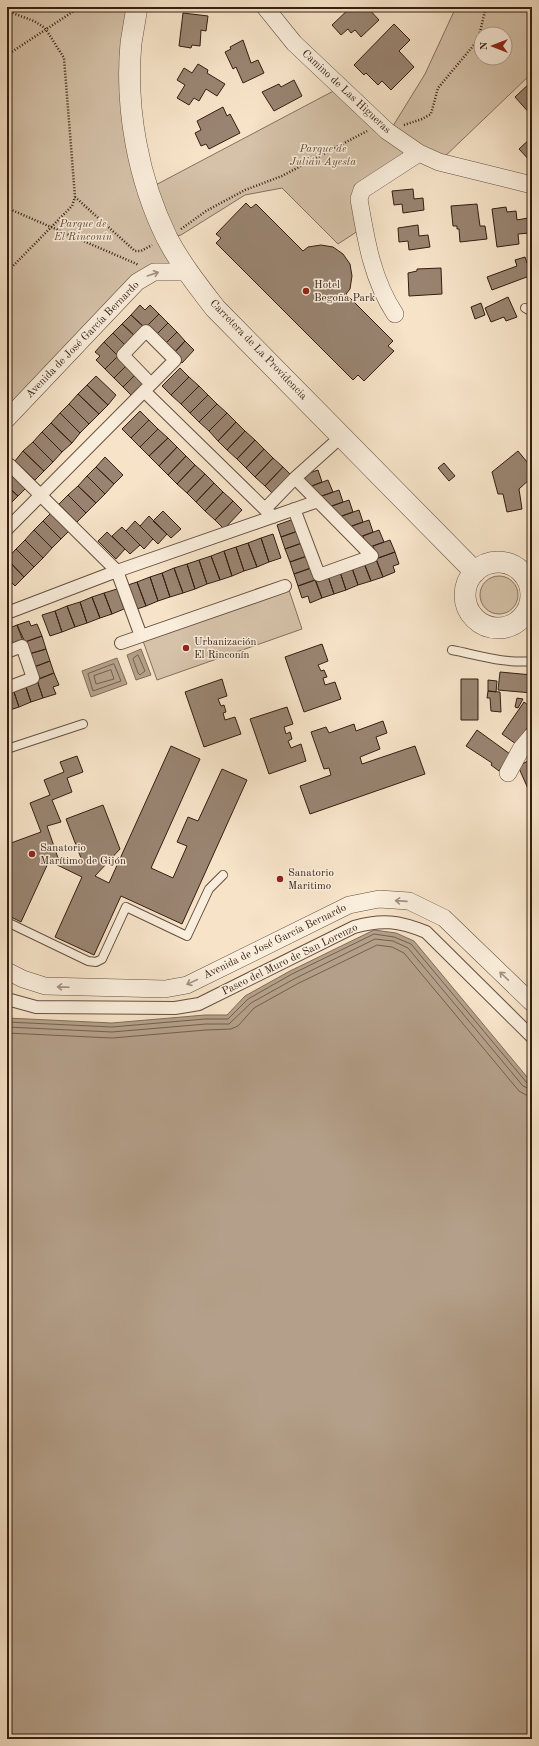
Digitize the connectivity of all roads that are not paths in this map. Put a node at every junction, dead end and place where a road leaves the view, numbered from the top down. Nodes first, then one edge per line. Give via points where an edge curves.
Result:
1 (137, 7) edge
2 (265, 7) edge
3 (419, 153) junction
4 (532, 185) edge
5 (188, 272) junction
6 (396, 314) dead end
7 (7, 419) edge
8 (333, 444) dead end
9 (10, 465) dead end
10 (295, 478) junction
11 (40, 495) junction
12 (318, 501) junction
13 (294, 509) junction
14 (269, 513) junction
15 (7, 529) edge
16 (117, 571) junction
17 (475, 572) junction
18 (285, 586) dead end
19 (7, 613) edge
20 (527, 625) edge
21 (141, 636) junction
22 (121, 643) dead end
23 (452, 650) dead end
24 (7, 652) edge
25 (532, 661) edge
26 (7, 688) edge
27 (83, 724) dead end
28 (532, 736) edge
29 (7, 749) edge
30 (508, 773) dead end
31 (223, 875) dead end
32 (7, 922) edge
33 (7, 971) edge
34 (7, 999) edge
35 (532, 1003) edge
36 (532, 1037) edge

1 - 5 street, Carretera de La Providencia via 131,43 130,96 135,139 147,189 168,238
2 - 3 street, Camino de Las Higueras via 294,43 386,132
3 - 4 street, Camino de Las Higueras via 465,170
3 - 6 street via 362,190 359,199 371,265 386,300
7 -> 5 street, Avenida de José García Bernardo via 137,282 154,272
5 - 17 street, Carretera de La Providencia via 215,308
8 - 10 street
9 - 11 street
10 - 12 street
10 - 14 street
11 - 14 street via 148,388
11 - 15 street
11 - 16 street
12 - 13 street
12 - 13 street via 372,556 319,575
13 - 14 street
14 - 16 street
16 - 19 street
16 - 21 street
17 - 20 street via 466,585 465,600 470,612 479,622 492,627
17 - 20 street via 485,565 498,562 511,565 522,572 529,583 531,597
18 - 21 street
21 - 22 street
23 - 25 lane via 496,659
24 - 26 street via 22,646 33,678
27 - 29 lane
28 - 30 street via 521,749
31 - 32 lane via 210,889 187,936 126,907 102,959 96,962 88,961
35 -> 33 street, Avenida de José García Bernardo via 444,918 409,901 379,899 349,906 187,985 165,989 45,986 23,980
34 - 36 street, Paseo del Muro de San Lorenzo via 36,1007 175,1008 199,1004 354,927 373,922 406,923 426,932

